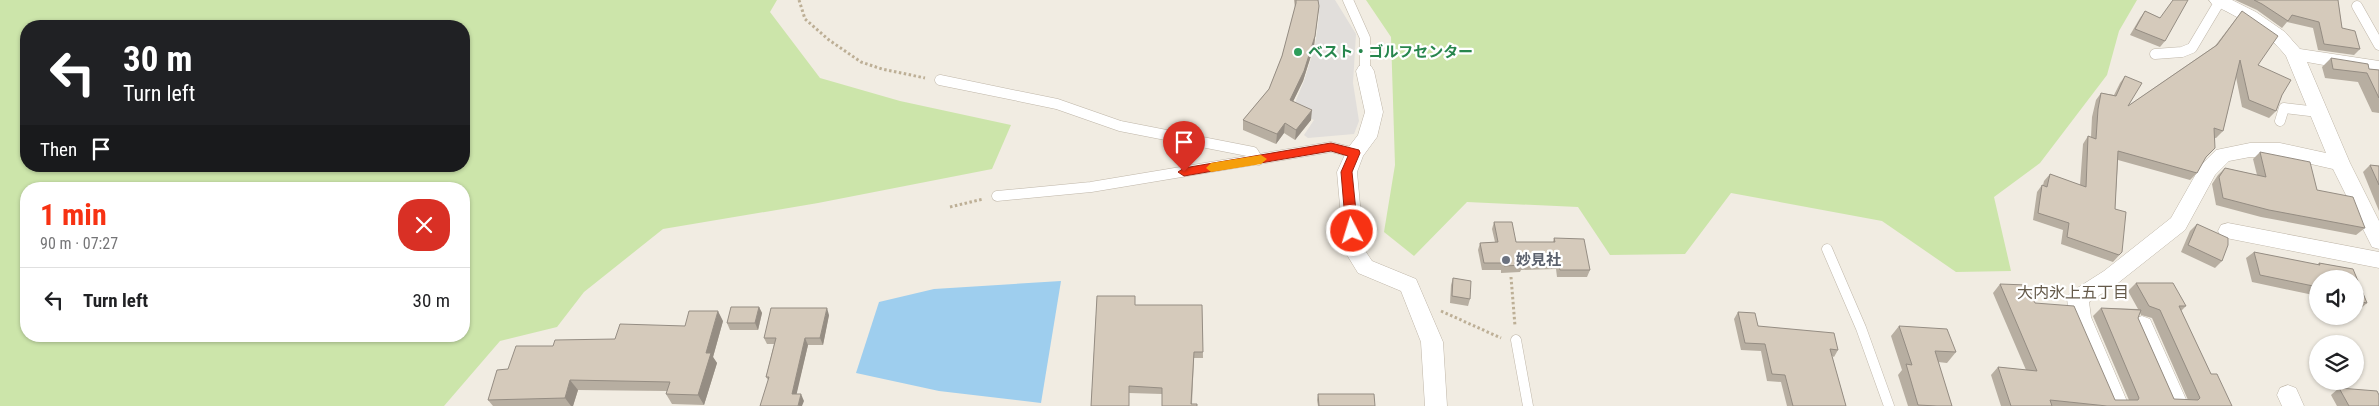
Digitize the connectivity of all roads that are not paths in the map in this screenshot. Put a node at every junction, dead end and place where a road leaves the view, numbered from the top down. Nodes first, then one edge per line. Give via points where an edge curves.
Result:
1 (1348, 0) edge
2 (2219, 0) edge
3 (2357, 6) dead end
4 (2379, 45) edge
5 (2155, 54) dead end
6 (2294, 54) junction
7 (2379, 68) edge
8 (1365, 71) joint
9 (940, 80) road end
10 (2318, 112) junction
11 (2280, 121) dead end
12 (1355, 153) junction
13 (1258, 160) junction
14 (2340, 163) junction
15 (997, 196) road end
16 (2228, 230) dead end
17 (2378, 236) edge
18 (1827, 249) dead end
19 (2379, 260) edge
20 (2142, 325) edge
21 (1516, 340) road end
22 (1436, 406) edge
23 (1528, 406) edge
24 (1889, 406) edge
25 (2118, 406) edge
26 (2178, 406) edge

1 - 8 lane via 1365,38
2 - 5 lane via 2192,48
2 - 6 street via 2264,24 2285,41
3 - 4 lane
6 - 7 street
6 - 10 street
8 - 12 street via 1374,112 1367,137
9 - 13 lane via 1057,104 1120,126 1253,152
10 - 11 lane via 2284,108
10 - 14 street
12 - 13 lane via 1331,147
12 - 22 street via 1347,172 1354,250 1365,267 1409,284 1432,342
13 - 15 lane via 1091,187
14 - 17 street
14 - 25 street via 2280,150 2250,150 2223,155 2208,170 2178,224 2111,277 2078,298 2080,317
16 - 19 street
18 - 24 lane
20 - 26 street via 2170,366
21 - 23 lane

